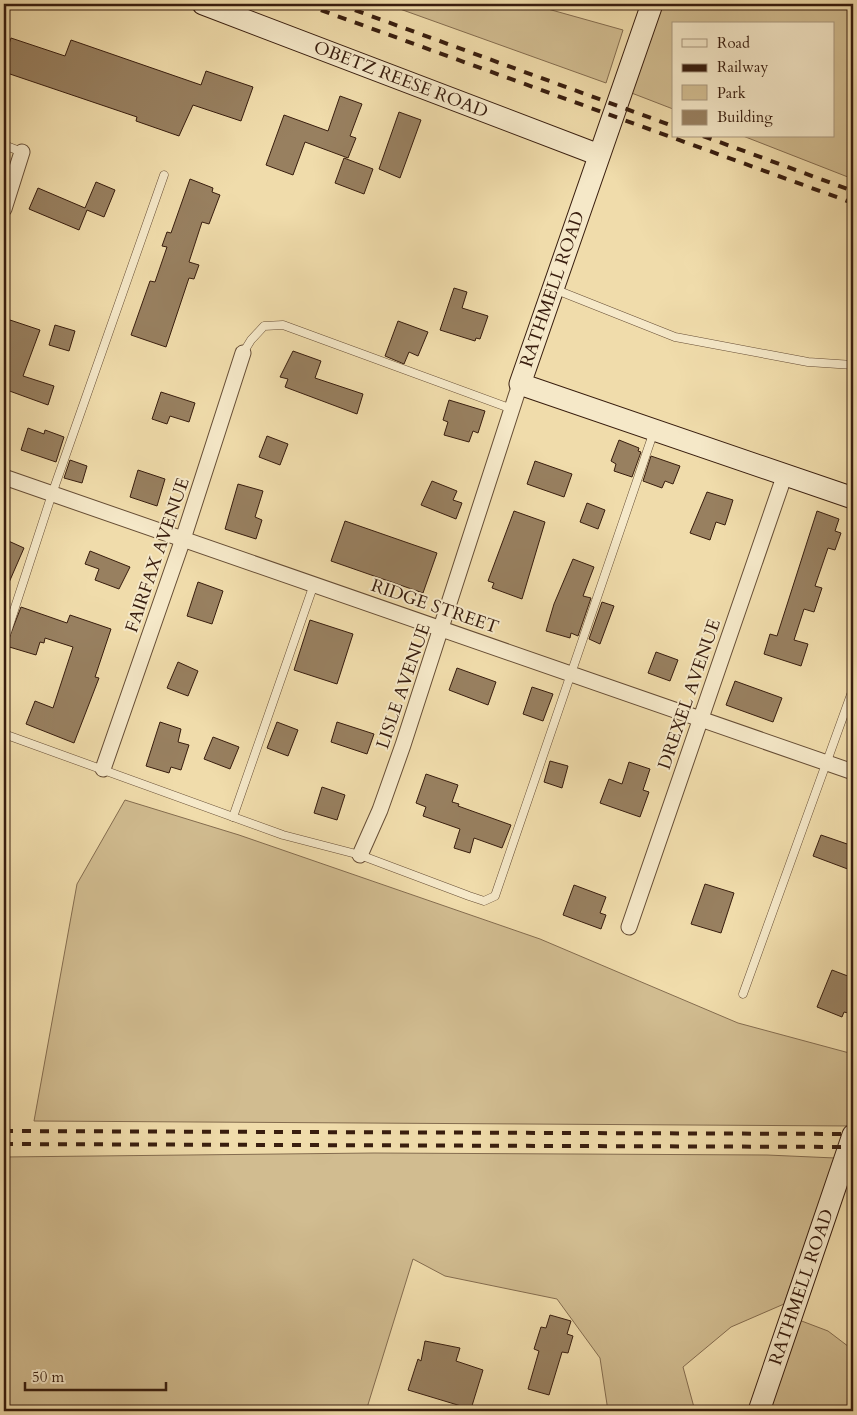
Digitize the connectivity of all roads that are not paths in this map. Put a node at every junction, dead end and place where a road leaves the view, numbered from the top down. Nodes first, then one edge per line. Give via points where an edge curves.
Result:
1 (203, 4) edge
2 (652, 4) edge
3 (4, 145) edge
4 (22, 152) joint
5 (598, 155) junction
6 (164, 175) dead end
7 (4, 209) edge
8 (552, 288) junction
9 (243, 353) joint
10 (853, 365) edge
11 (520, 384) junction
12 (512, 409) junction
13 (654, 430) junction
14 (786, 474) junction
15 (4, 477) edge
16 (52, 494) junction
17 (853, 498) edge
18 (183, 539) junction
19 (314, 584) junction
20 (442, 628) junction
21 (4, 641) edge
22 (570, 673) junction
23 (853, 689) edge
24 (701, 718) junction
25 (4, 734) edge
26 (827, 762) junction
27 (104, 768) junction
28 (853, 772) edge
29 (233, 816) junction
30 (360, 855) junction
31 (630, 927) dead end
32 (742, 994) dead end
33 (853, 1135) edge
34 (759, 1411) edge

1 - 5 street, OBETZ REESE ROAD
2 - 5 street, RATHMELL ROAD
3 - 4 lane
4 - 7 street
5 - 8 street, RATHMELL ROAD
6 - 16 lane
8 - 10 lane via 675,338 808,362
8 - 11 street, RATHMELL ROAD
9 - 12 lane via 264,326 283,325
9 - 18 street, FAIRFAX AVENUE
11 - 12 street, LISLE AVENUE
11 - 13 street, RATHMELL ROAD
12 - 20 street, LISLE AVENUE
13 - 14 street, RATHMELL ROAD
13 - 22 lane
14 - 17 street, RATHMELL ROAD
14 - 24 street, DREXEL AVENUE
15 - 16 street, RIDGE STREET
16 - 18 street, RIDGE STREET
16 - 21 lane
18 - 19 street, RIDGE STREET
18 - 27 street, FAIRFAX AVENUE
19 - 20 street, RIDGE STREET
19 - 29 lane
20 - 22 street, RIDGE STREET
20 - 30 street, LISLE AVENUE via 380,810
22 - 24 street, RIDGE STREET
22 - 30 lane via 496,896 484,901
23 - 26 lane
24 - 26 street, RIDGE STREET
24 - 31 street, DREXEL AVENUE
25 - 27 lane
26 - 28 street, RIDGE STREET
26 - 32 lane
27 - 29 lane
29 - 30 lane via 283,835
33 - 34 street, RATHMELL ROAD

